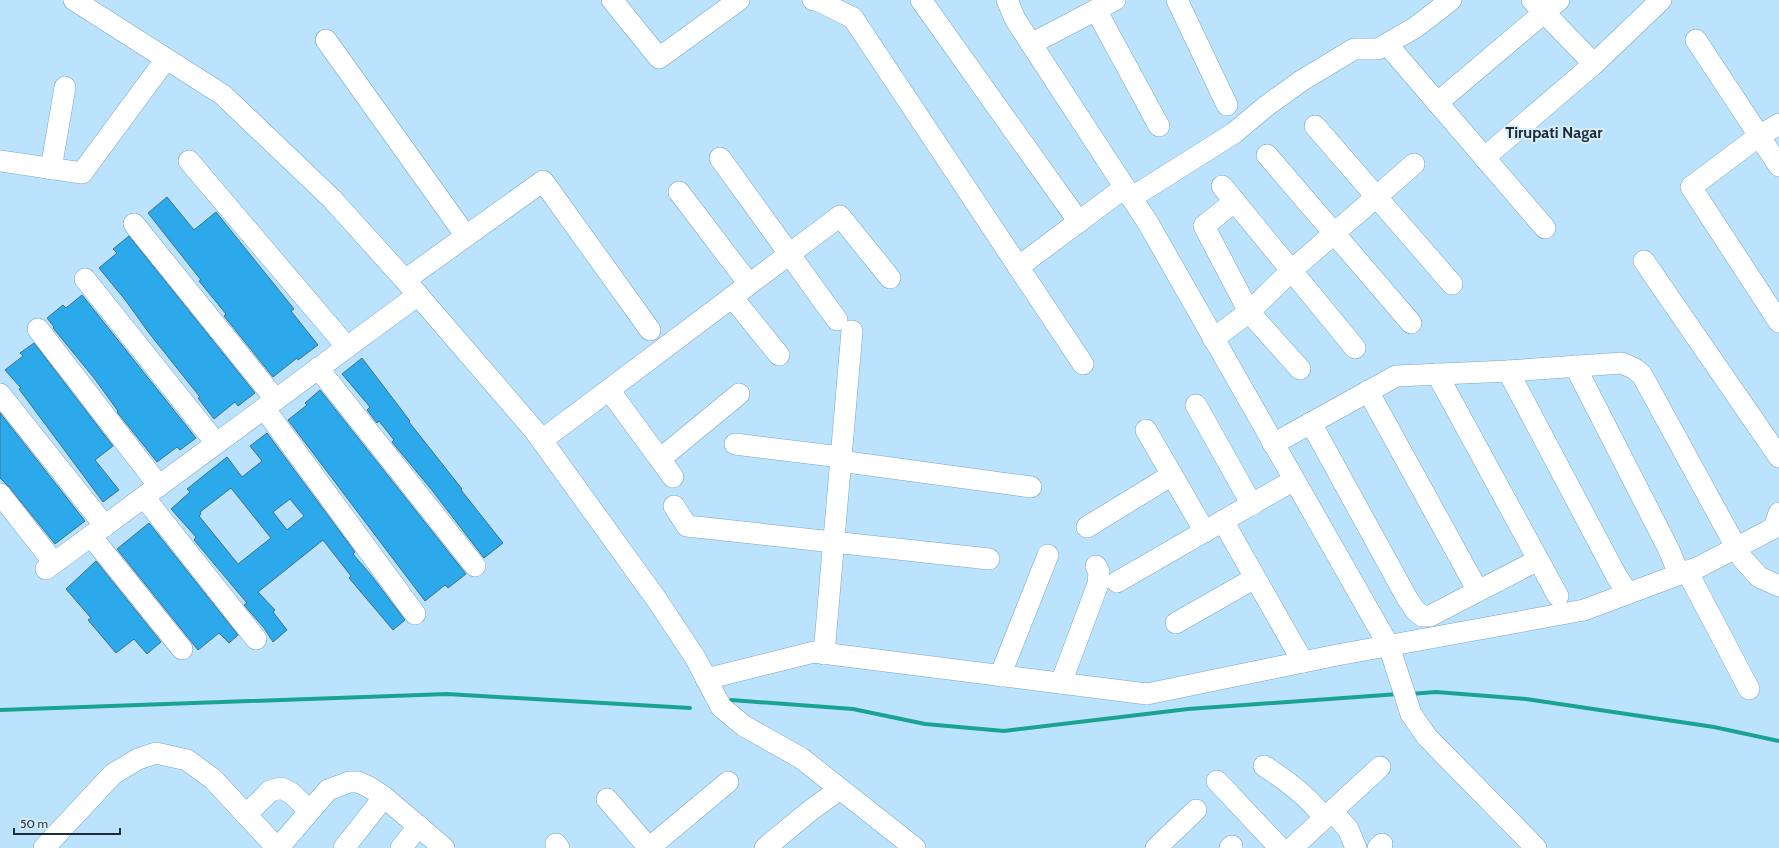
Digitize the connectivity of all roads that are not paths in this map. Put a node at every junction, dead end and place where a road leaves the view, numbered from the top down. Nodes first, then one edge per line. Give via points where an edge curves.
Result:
1 (74, 0) edge
2 (612, 0) edge
3 (739, 0) edge
4 (813, 0) edge
5 (921, 0) edge
6 (1007, 0) edge
7 (1177, 0) edge
8 (1450, 0) edge
9 (1661, 0) edge
10 (1106, 3) edge
11 (1545, 4) edge
12 (326, 40) dead end
13 (1696, 40) dead end
14 (1031, 44) junction
15 (1387, 44) junction
16 (166, 59) junction
17 (1594, 64) junction
18 (65, 87) dead end
19 (1437, 103) junction
20 (1227, 105) dead end
21 (1779, 124) edge
22 (1160, 126) dead end
23 (1315, 126) dead end
24 (1759, 136) junction
25 (1267, 155) dead end
26 (720, 158) dead end
27 (1484, 158) junction
28 (0, 161) edge
29 (189, 161) dead end
30 (1414, 164) dead end
31 (1779, 166) edge
32 (51, 169) junction
33 (679, 192) dead end
34 (1128, 193) junction
35 (1376, 196) junction
36 (1079, 222) junction
37 (134, 224) dead end
38 (1545, 228) dead end
39 (1334, 234) junction
40 (466, 236) junction
41 (790, 253) junction
42 (1644, 261) dead end
43 (1018, 267) junction
44 (1292, 270) junction
45 (890, 278) dead end
46 (85, 279) dead end
47 (749, 284) junction
48 (1452, 284) dead end
49 (411, 287) junction
50 (732, 297) junction
51 (1249, 312) junction
52 (1779, 322) edge
53 (1411, 323) dead end
54 (38, 329) dead end
55 (650, 330) dead end
56 (1213, 338) junction
57 (347, 347) junction
58 (1355, 348) dead end
59 (779, 355) dead end
60 (1083, 364) dead end
61 (1575, 366) junction
62 (318, 368) junction
63 (1300, 369) dead end
64 (1508, 371) junction
65 (1437, 374) junction
66 (609, 390) junction
67 (1368, 391) junction
68 (0, 394) edge
69 (739, 394) dead end
70 (270, 404) junction
71 (1196, 405) dead end
72 (1311, 423) junction
73 (1146, 430) dead end
74 (542, 440) junction
75 (216, 443) junction
76 (735, 444) dead end
77 (1273, 444) junction
78 (1779, 457) edge
79 (660, 459) junction
80 (841, 459) junction
81 (1172, 475) junction
82 (673, 477) dead end
83 (1294, 480) junction
84 (1031, 487) dead end
85 (151, 491) junction
86 (0, 494) edge
87 (1252, 505) junction
88 (674, 506) dead end
89 (1779, 513) edge
90 (1223, 521) junction
91 (1087, 527) dead end
92 (98, 531) junction
93 (1205, 532) junction
94 (834, 542) junction
95 (1735, 548) junction
96 (1048, 555) dead end
97 (990, 559) dead end
98 (1538, 560) junction
99 (475, 566) dead end
100 (1096, 566) dead end
101 (1683, 573) junction
102 (1255, 578) junction
103 (1117, 582) dead end
104 (1779, 586) edge
105 (1478, 591) junction
106 (1628, 593) junction
107 (1558, 596) dead end
108 (415, 614) dead end
109 (1176, 622) dead end
110 (256, 639) dead end
111 (1389, 646) junction
112 (182, 649) dead end
113 (824, 654) junction
114 (1303, 662) junction
115 (1000, 676) junction
116 (706, 679) junction
117 (1061, 683) junction
118 (1749, 689) dead end
119 (1264, 766) dead end
120 (1380, 768) dead end
121 (1217, 781) dead end
122 (728, 782) dead end
123 (840, 789) junction
124 (384, 797) junction
125 (607, 799) dead end
126 (309, 810) junction
127 (1196, 810) dead end
128 (1328, 815) junction
129 (246, 816) junction
130 (419, 826) junction
131 (656, 846) edge
132 (44, 848) edge
133 (277, 848) edge
134 (344, 848) edge
135 (401, 848) edge
136 (444, 848) edge
137 (766, 848) edge
138 (914, 848) edge
139 (1156, 848) edge
140 (1280, 848) edge
141 (1292, 848) edge
142 (1356, 848) edge
143 (1536, 848) edge

1 - 16 street
2 - 3 street via 659,58
4 - 43 street via 852,18
5 - 36 street
6 - 14 street via 1015,19
7 - 20 street
8 - 15 street
9 - 17 street
10 - 14 street
10 - 22 street
11 - 17 street
11 - 19 street
12 - 40 street
13 - 24 street
14 - 34 street
15 - 19 street
15 - 34 street via 1378,49 1354,49 1265,107 1234,133
16 - 32 street via 82,173
16 - 49 street via 223,95 332,199
17 - 27 street
18 - 32 street
19 - 27 street
21 - 24 street
23 - 35 street
24 - 31 street
24 - 52 street via 1691,188
25 - 39 street
26 - 41 street
27 - 38 street
28 - 32 street
29 - 57 street
30 - 35 street
33 - 47 street
34 - 36 street
34 - 56 street via 1148,223
35 - 39 street
35 - 48 street
36 - 43 street
37 - 70 street
39 - 44 street
39 - 53 street
40 - 49 street
40 - 55 street via 543,181
41 - 45 street via 840,216
41 - 47 street
41 - 80 street via 844,325
42 - 78 street
43 - 60 street
44 - 51 street
44 - 51 street via 1228,194 1204,226
44 - 58 street
46 - 75 street
47 - 50 street
49 - 57 street
49 - 74 street
50 - 59 street
50 - 66 street
51 - 56 street
51 - 63 street
54 - 85 street
56 - 77 street
57 - 62 street
61 - 64 street
61 - 95 street via 1622,363 1642,375
61 - 101 street
62 - 70 street
62 - 99 street
64 - 65 street
64 - 106 street via 1617,577
65 - 67 street via 1396,376
65 - 98 street
66 - 74 street
66 - 79 street
67 - 72 street
67 - 105 street
68 - 92 street
69 - 79 street
70 - 75 street
70 - 108 street
71 - 87 street
72 - 77 street
72 - 105 street via 1415,610 1422,616 1430,616
73 - 81 street
74 - 116 street via 658,600
75 - 85 street
76 - 80 street
77 - 83 street
79 - 82 street
80 - 84 street
80 - 94 street
81 - 91 street
81 - 93 street
83 - 87 street
83 - 111 street
85 - 92 street
85 - 110 street
86 - 92 street via 50,566
87 - 90 street
88 - 94 street via 687,526
89 - 95 street via 1774,528
90 - 93 street
90 - 102 street
92 - 112 street
93 - 103 street
94 - 97 street
94 - 113 street
95 - 101 street
95 - 104 street via 1759,577
96 - 115 street
98 - 105 street
98 - 107 street
100 - 117 street via 1099,572 1098,584
101 - 106 street
101 - 118 street
102 - 109 street
102 - 114 street
106 - 111 street via 1584,610
111 - 114 street
111 - 143 street via 1411,714 1427,737
113 - 115 street
113 - 116 street via 814,652
114 - 117 street via 1147,694
115 - 117 street
116 - 123 street via 721,707 744,726 801,758
119 - 128 street via 1285,779 1318,810
120 - 128 street
121 - 140 street
122 - 131 street
123 - 137 street
123 - 138 street
124 - 126 street via 358,782 349,782 328,790
124 - 130 street
124 - 134 street
125 - 131 street
126 - 129 street via 281,788 270,791
126 - 133 street
127 - 139 street
128 - 141 street
128 - 142 street via 1348,829
129 - 132 street via 213,780 187,760 156,753 138,759 113,774
129 - 133 street
130 - 135 street
130 - 136 street

